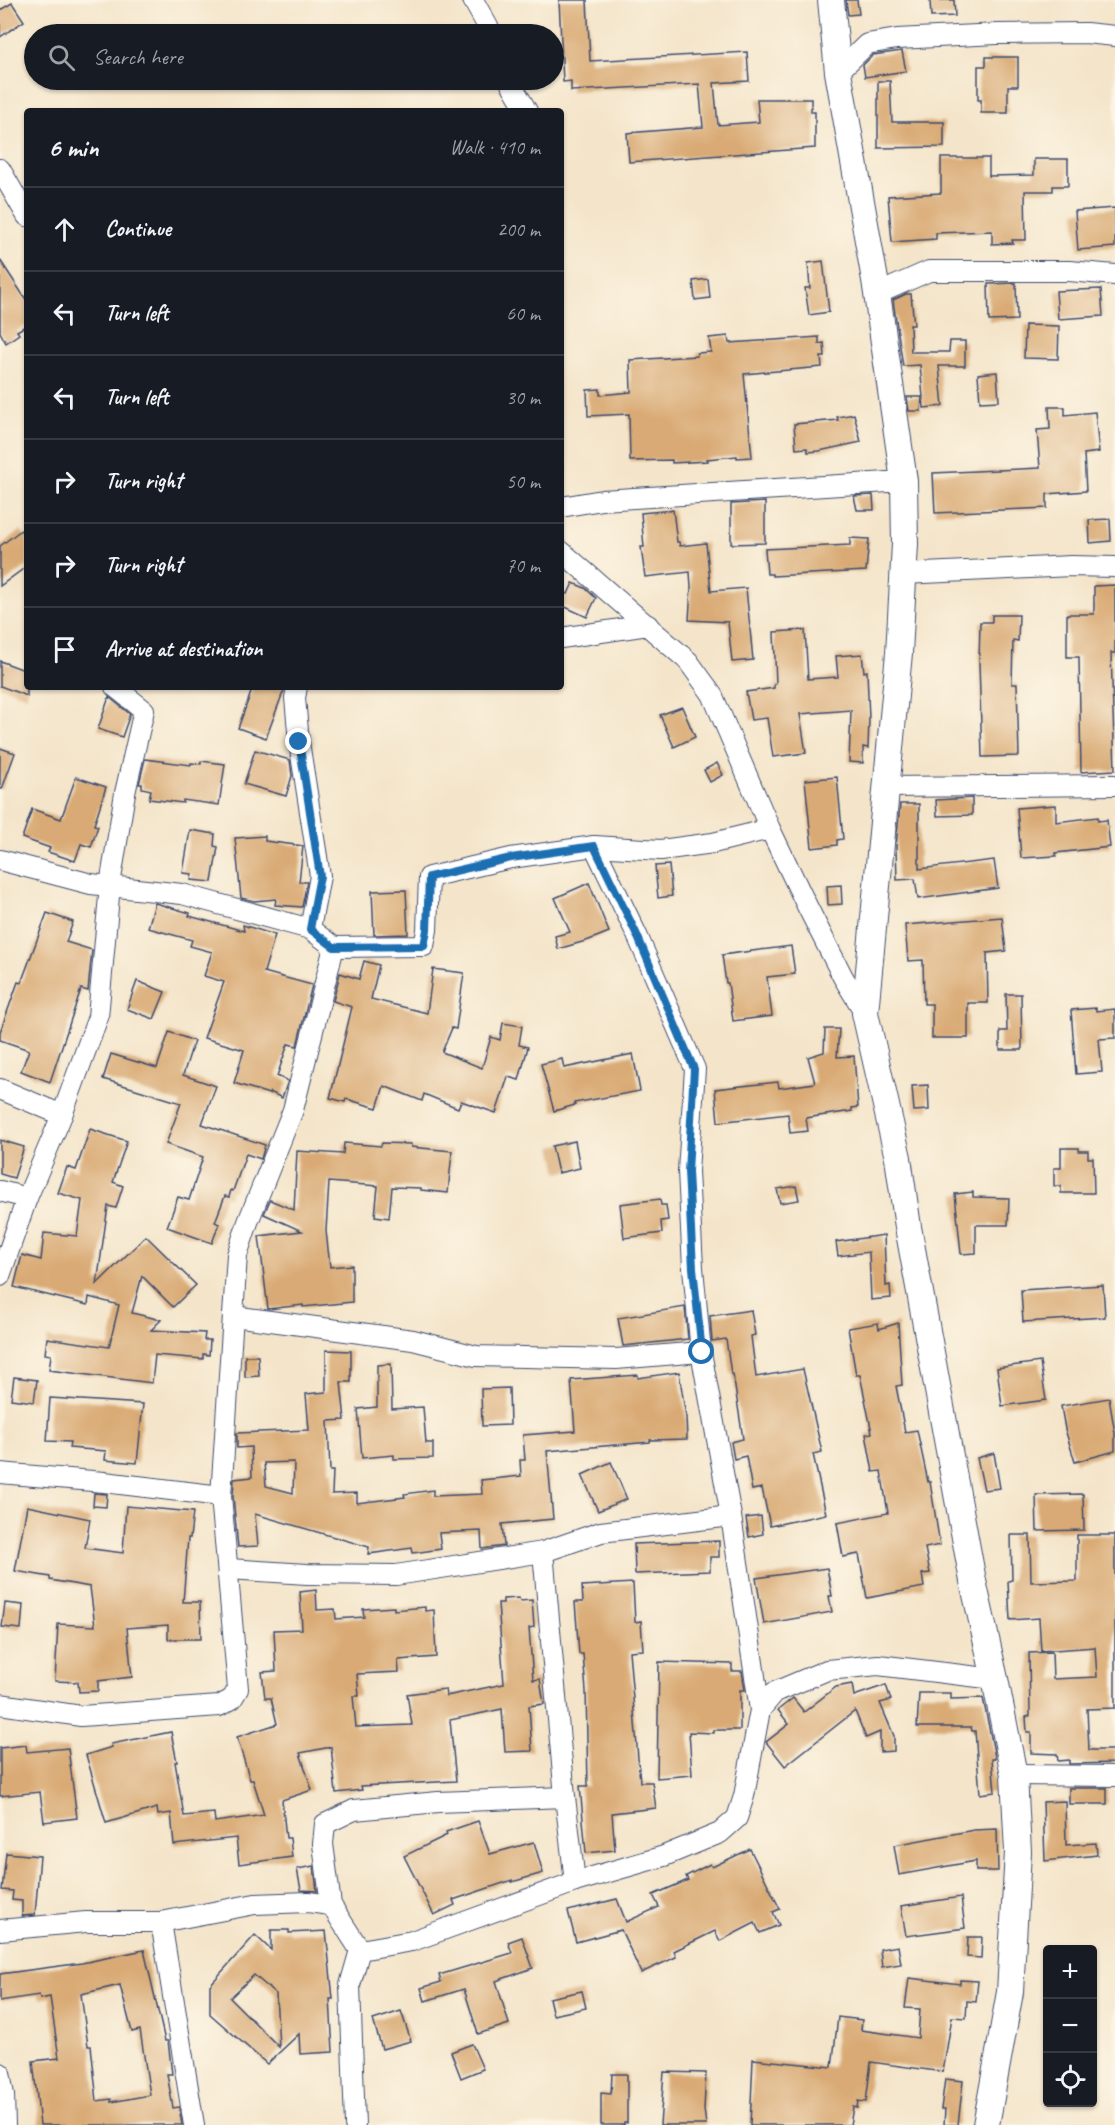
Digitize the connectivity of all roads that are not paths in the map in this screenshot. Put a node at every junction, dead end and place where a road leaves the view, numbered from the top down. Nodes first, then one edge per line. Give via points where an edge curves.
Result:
1 (473, 0) edge
2 (831, 0) edge
3 (486, 24) edge
4 (1115, 36) edge
5 (838, 72) junction
6 (514, 90) edge
7 (524, 108) edge
8 (0, 169) edge
9 (24, 211) edge
10 (1115, 275) edge
11 (877, 294) junction
12 (904, 482) junction
13 (564, 506) edge
14 (564, 554) edge
15 (1115, 567) edge
16 (903, 574) junction
17 (648, 625) junction
18 (564, 638) edge
19 (119, 690) edge
20 (296, 690) edge
21 (1115, 785) edge
22 (886, 787) junction
23 (770, 829) junction
24 (594, 846) junction
25 (0, 860) edge
26 (110, 885) junction
27 (310, 929) junction
28 (334, 947) junction
29 (865, 1013) junction
30 (0, 1089) edge
31 (62, 1115) junction
32 (0, 1191) edge
33 (27, 1198) junction
34 (0, 1276) edge
35 (233, 1316) junction
36 (702, 1352) junction
37 (0, 1473) edge
38 (221, 1496) junction
39 (731, 1516) junction
40 (543, 1552) junction
41 (229, 1569) junction
42 (995, 1679) junction
43 (0, 1704) edge
44 (760, 1710) junction
45 (1014, 1775) junction
46 (1115, 1776) edge
47 (565, 1797) junction
48 (575, 1882) junction
49 (331, 1905) junction
50 (161, 1922) junction
51 (0, 1930) edge
52 (360, 1950) junction
53 (0, 2073) edge
54 (2, 2095) edge
55 (5, 2125) edge
56 (194, 2125) edge
57 (355, 2125) edge
58 (986, 2125) edge

1 - 3 street
2 - 5 street
4 - 5 street via 997,34 897,39 867,45
5 - 11 street
6 - 7 street
8 - 9 street
10 - 11 street via 1069,271 929,271
11 - 12 street
12 - 13 street via 602,500
12 - 16 street
14 - 17 street
15 - 16 street
16 - 22 street via 900,653
17 - 18 street
17 - 23 street via 688,661 711,694
19 - 26 street via 144,710
20 - 27 street via 299,742 320,876
21 - 22 street
22 - 29 street
23 - 24 street via 662,850
23 - 29 street via 843,977
24 - 28 street via 511,858 429,877 424,946
24 - 36 street via 694,1069 688,1171
25 - 26 street via 91,884
26 - 27 street via 182,894
26 - 31 street via 98,1017
27 - 28 street
28 - 35 street via 293,1110 237,1255
29 - 42 street via 898,1158 973,1581
30 - 31 street
31 - 33 street
32 - 33 street
33 - 34 street
35 - 36 street via 413,1340 476,1356 616,1359
35 - 38 street
36 - 39 street
37 - 38 street
38 - 41 street
39 - 40 street via 601,1532
39 - 44 street
40 - 41 street via 396,1575
40 - 47 street
41 - 43 street via 238,1689 232,1699 219,1706 81,1716
42 - 44 street via 878,1665 827,1670 775,1692
42 - 45 street
44 - 48 street via 737,1818 720,1833 664,1856
45 - 46 street
45 - 58 street via 1018,1852 1010,1992
47 - 48 street
47 - 49 street via 354,1810 325,1824 323,1844
48 - 52 street via 412,1941
49 - 50 street via 255,1904
49 - 52 street
50 - 51 street via 86,1922
50 - 56 street
52 - 57 street via 350,1985
53 - 54 street
54 - 55 street

